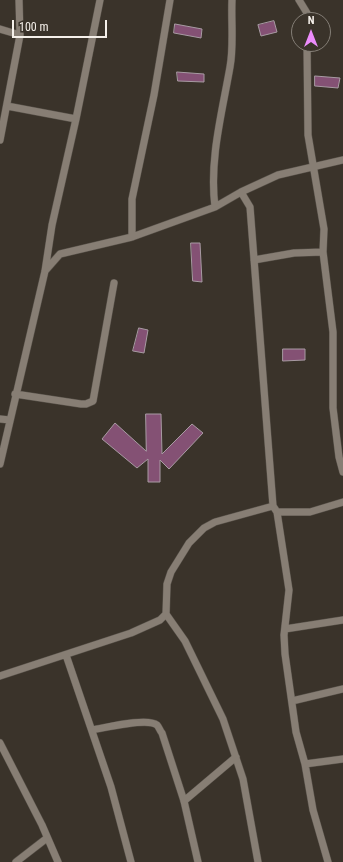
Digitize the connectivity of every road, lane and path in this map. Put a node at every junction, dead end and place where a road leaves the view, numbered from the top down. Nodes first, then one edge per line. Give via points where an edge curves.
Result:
1 (19, 0) edge
2 (100, 0) edge
3 (170, 0) edge
4 (232, 0) edge
5 (299, 0) edge
6 (305, 12) edge
7 (0, 29) edge
8 (20, 35) junction
9 (307, 52) edge
10 (7, 106) junction
11 (76, 120) junction
12 (0, 140) edge
13 (343, 160) edge
14 (314, 166) junction
15 (241, 192) junction
16 (215, 207) junction
17 (132, 238) junction
18 (48, 247) junction
19 (323, 252) junction
20 (60, 254) junction
21 (254, 260) junction
22 (45, 271) junction
23 (114, 283) dead end
24 (15, 394) junction
25 (0, 419) edge
26 (10, 420) junction
27 (0, 464) edge
28 (343, 472) edge
29 (343, 502) edge
30 (275, 509) junction
31 (166, 614) junction
32 (343, 620) edge
33 (286, 629) junction
34 (66, 655) junction
35 (0, 676) edge
36 (343, 689) edge
37 (292, 701) junction
38 (92, 730) junction
39 (0, 743) edge
40 (236, 757) junction
41 (343, 759) edge
42 (305, 764) junction
43 (184, 801) junction
44 (47, 838) junction
45 (16, 862) edge
46 (58, 862) edge
47 (132, 862) edge
48 (198, 862) edge
49 (258, 862) edge
50 (328, 862) edge

1 - 8 street
2 - 11 street
3 - 17 street via 154,95 132,199
4 - 16 street via 230,66 213,166 212,188
5 - 6 street
7 - 8 street
8 - 10 street
9 - 14 street via 308,135
10 - 11 street
10 - 12 street
11 - 18 street
13 - 14 street
14 - 15 street via 278,175
14 - 19 street via 324,229
15 - 16 street
15 - 21 street via 250,207
16 - 17 street
17 - 20 street
18 - 20 street
18 - 22 street
19 - 21 street via 294,253
19 - 28 street via 333,332 333,408
20 - 22 street
21 - 30 street
22 - 24 street
23 - 24 street via 93,401 81,404
24 - 26 street
25 - 26 street
26 - 27 street
29 - 30 street via 310,512
30 - 31 street via 215,522 204,528 189,544 171,572 167,584
30 - 33 street via 288,590
31 - 34 street via 160,620 131,633
31 - 40 street via 185,641 199,668 222,718
32 - 33 street
33 - 37 street via 285,654
34 - 35 street
34 - 38 street
36 - 37 street
37 - 42 street via 296,732
38 - 43 street via 138,722 151,722 157,725 162,733
38 - 47 street via 112,787
39 - 44 street
40 - 43 street
40 - 49 street
41 - 42 street
42 - 50 street via 313,810
43 - 48 street
44 - 45 street
44 - 46 street

